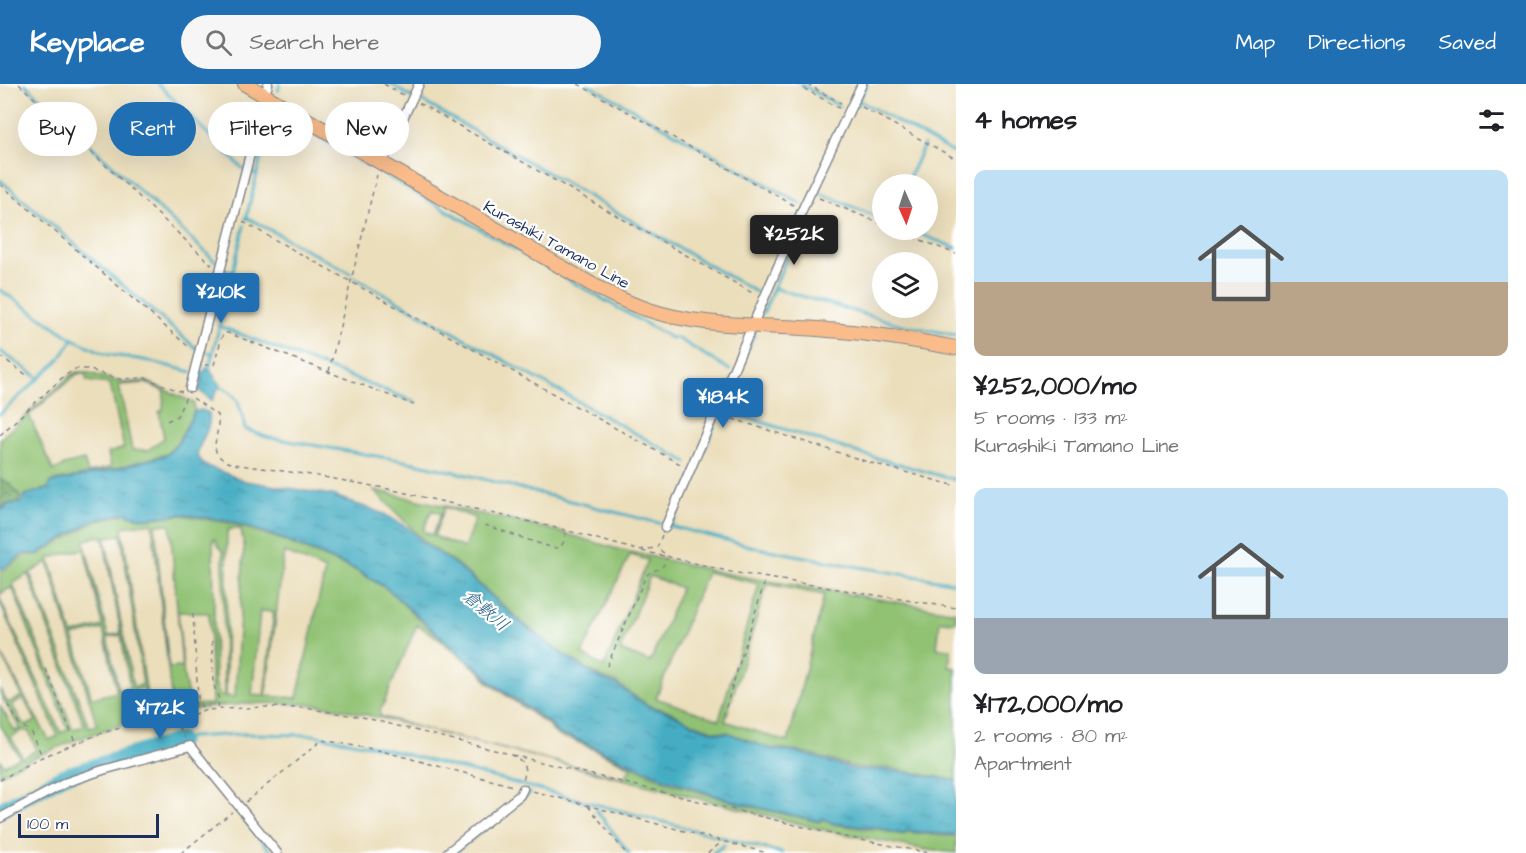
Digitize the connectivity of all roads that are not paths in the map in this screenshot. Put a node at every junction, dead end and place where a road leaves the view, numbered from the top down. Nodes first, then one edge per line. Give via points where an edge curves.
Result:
1 (245, 84) edge
2 (419, 84) edge
3 (862, 84) edge
4 (266, 89) edge
5 (382, 163) junction
6 (754, 325) junction
7 (956, 348) edge
8 (190, 388) road end
9 (666, 525) road end
10 (523, 786) road end
11 (0, 818) edge
12 (277, 853) edge
13 (447, 853) edge

1 - 4 main road, Kurashiki Tamano Line
2 - 5 street
3 - 6 street via 804,206
4 - 5 main road, Kurashiki Tamano Line
4 - 8 street
5 - 6 main road, Kurashiki Tamano Line via 618,298 679,318
6 - 7 main road, Kurashiki Tamano Line via 872,334
6 - 9 street
10 - 13 street via 520,795
11 - 12 street via 76,778 190,746

